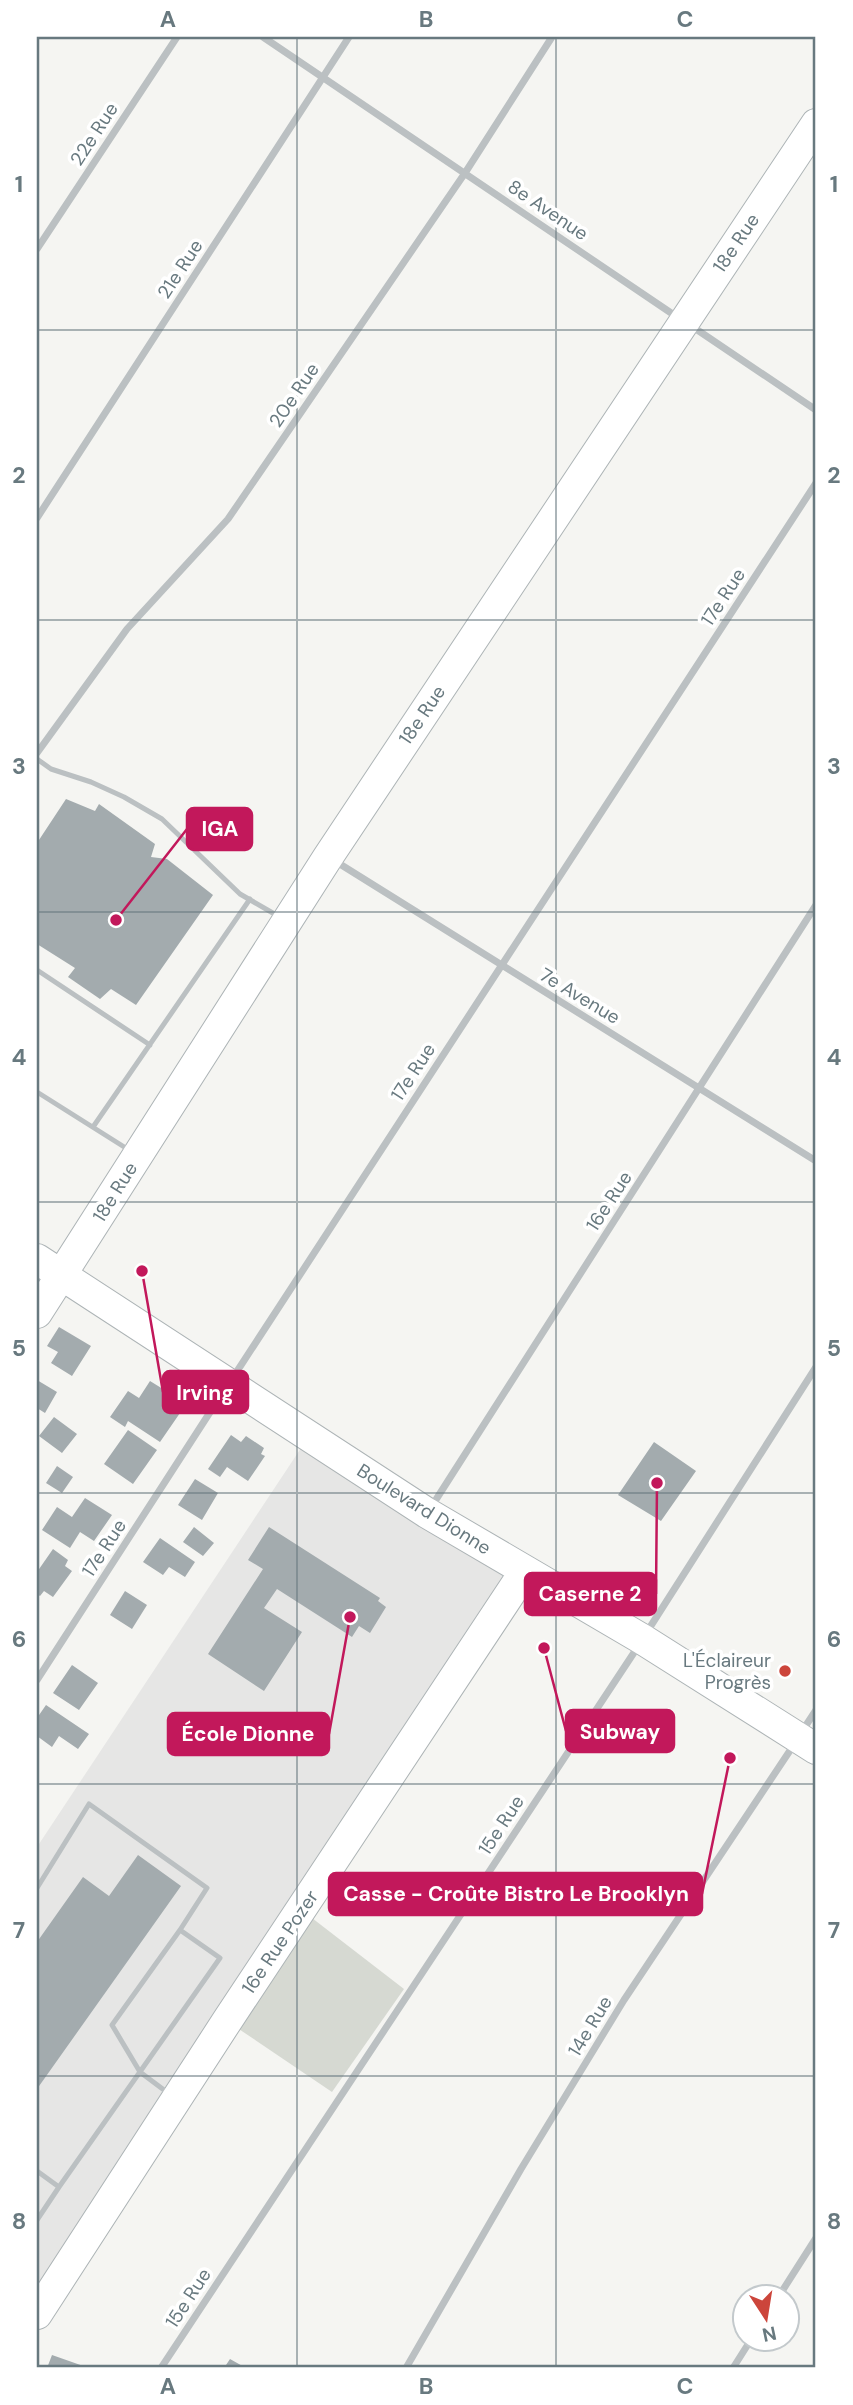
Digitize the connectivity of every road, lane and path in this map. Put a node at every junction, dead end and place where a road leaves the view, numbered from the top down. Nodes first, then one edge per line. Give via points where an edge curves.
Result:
1 (177, 37) edge
2 (263, 37) edge
3 (349, 37) edge
4 (552, 37) edge
5 (323, 77) junction
6 (816, 124) edge
7 (465, 173) junction
8 (37, 249) edge
9 (684, 321) junction
10 (816, 410) edge
11 (816, 483) edge
12 (37, 518) edge
13 (37, 753) edge
14 (37, 759) edge
15 (328, 857) junction
16 (250, 899) junction
17 (816, 905) edge
18 (287, 922) junction
19 (500, 966) junction
20 (37, 970) edge
21 (150, 1045) junction
22 (700, 1087) junction
23 (37, 1092) edge
24 (93, 1127) junction
25 (138, 1156) junction
26 (816, 1161) edge
27 (37, 1259) edge
28 (62, 1275) junction
29 (37, 1314) edge
30 (816, 1367) edge
31 (229, 1384) junction
32 (427, 1513) junction
33 (525, 1571) junction
34 (642, 1639) junction
35 (37, 1679) edge
36 (816, 1710) edge
37 (807, 1743) edge
38 (37, 1888) edge
39 (180, 1930) junction
40 (140, 2072) junction
41 (177, 2098) junction
42 (37, 2171) edge
43 (59, 2186) junction
44 (37, 2220) edge
45 (816, 2238) edge
46 (788, 2282) edge
47 (37, 2314) edge
48 (743, 2352) edge
49 (161, 2368) edge
50 (406, 2368) edge
51 (733, 2368) edge

1 - 8 street, 22e Rue
2 - 5 street, 8e Avenue
3 - 5 street, 21e Rue
4 - 7 street, 20e Rue
5 - 7 street, 8e Avenue
5 - 12 street, 21e Rue
6 - 9 main road, 18e Rue
7 - 9 street, 8e Avenue
7 - 13 street, 20e Rue via 228,519 127,629
9 - 10 street, 8e Avenue
9 - 15 main road, 18e Rue
11 - 19 street, 17e Rue
14 - 16 lane via 51,769 124,797 162,820
15 - 18 main road, 18e Rue
15 - 19 street, 7e Avenue
16 - 18 lane
16 - 21 lane
17 - 22 street, 16e Rue
18 - 25 main road, 18e Rue
19 - 22 street, 7e Avenue
19 - 31 street, 17e Rue
20 - 21 lane
21 - 24 lane
22 - 26 street, 7e Avenue
22 - 32 street, 16e Rue
23 - 24 lane
24 - 25 lane
25 - 28 main road, 18e Rue
27 - 28 main road, Boulevard Dionne
28 - 29 main road, 18e Rue
28 - 31 main road, Boulevard Dionne
30 - 34 street, 15e Rue
31 - 32 main road, Boulevard Dionne
31 - 35 street, 17e Rue
32 - 33 main road, Boulevard Dionne
33 - 34 main road, Boulevard Dionne
33 - 41 main road, 16e Rue Pozer
34 - 37 main road, Boulevard Dionne
34 - 49 street, 15e Rue
36 - 37 street, 14e Rue
37 - 50 street, 14e Rue via 624,2000
38 - 39 lane via 89,1804 207,1888
39 - 40 lane via 112,2025
39 - 40 lane via 220,1958
40 - 41 lane
40 - 43 lane
41 - 47 main road, 16e Rue Pozer
42 - 43 lane
43 - 44 lane
45 - 46 street
48 - 51 street

